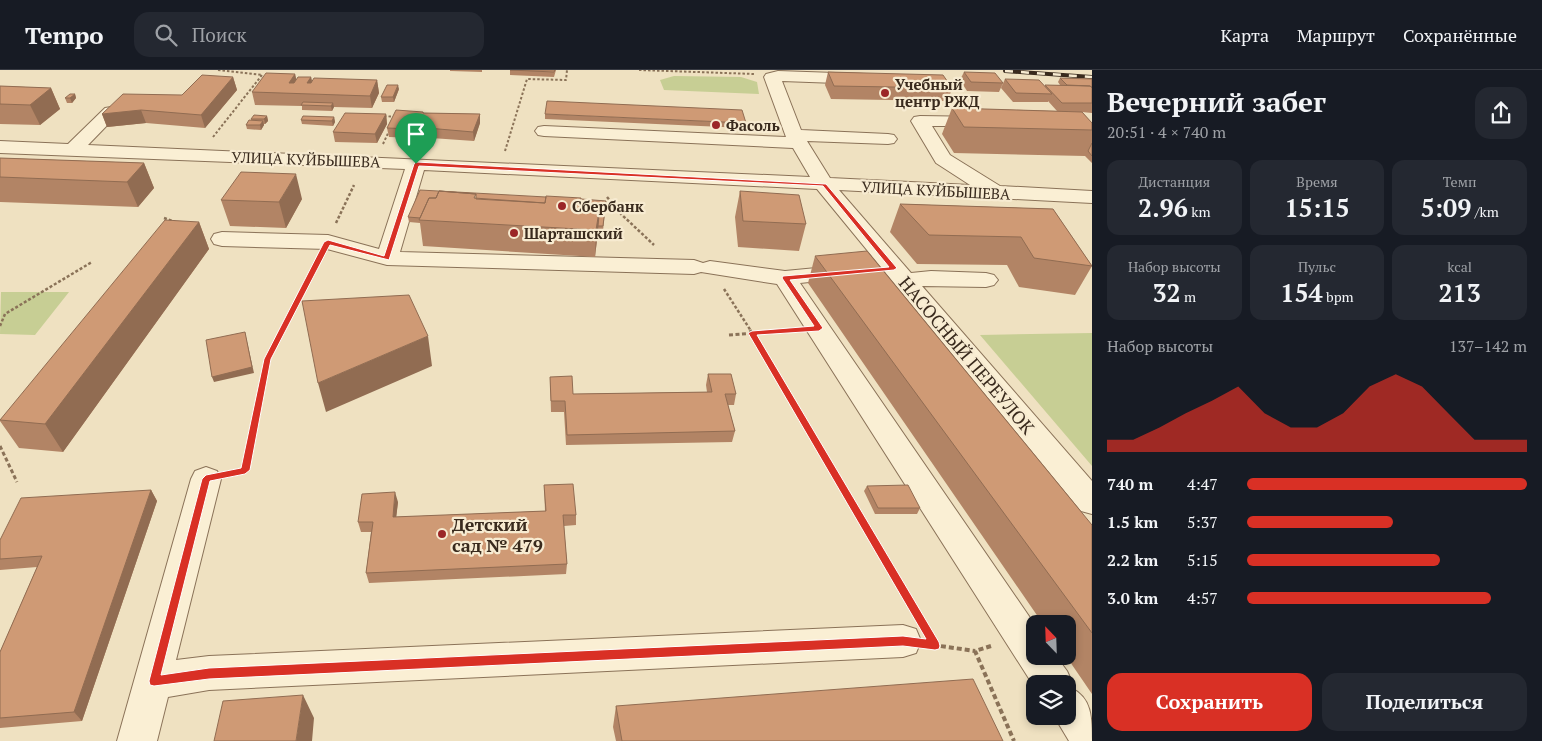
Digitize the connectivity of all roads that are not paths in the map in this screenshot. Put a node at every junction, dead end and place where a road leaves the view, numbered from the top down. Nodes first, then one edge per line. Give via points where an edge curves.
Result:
1 (884, 80) edge
2 (111, 112) edge
3 (1005, 123) edge
4 (544, 132) dead end
5 (796, 139) junction
6 (888, 139) dead end
7 (0, 147) edge
8 (74, 150) junction
9 (416, 164) junction
10 (824, 185) junction
11 (994, 192) junction
12 (1092, 197) edge
13 (222, 239) dead end
14 (387, 258) junction
15 (899, 275) junction
16 (785, 278) junction
17 (986, 280) dead end
18 (206, 479) road end
19 (1092, 502) edge
20 (922, 636) road end
21 (1026, 643) edge
22 (154, 681) junction
23 (1076, 717) edge
24 (136, 741) edge
25 (1092, 741) edge

1 - 5 street, НАСОСНЫЙ ПЕРЕУЛОК via 772,77
2 - 8 street
3 - 11 street via 920,121 943,159
4 - 5 street
5 - 6 street
5 - 10 street, НАСОСНЫЙ ПЕРЕУЛОК
7 - 8 street, УЛИЦА КУЙБЫШЕВА
8 - 9 street, УЛИЦА КУЙБЫШЕВА
9 - 10 street, УЛИЦА КУЙБЫШЕВА
9 - 14 street
10 - 11 street, УЛИЦА КУЙБЫШЕВА
10 - 15 street, НАСОСНЫЙ ПЕРЕУЛОК
11 - 12 street, УЛИЦА КУЙБЫШЕВА
13 - 14 street via 328,242
14 - 16 street via 694,267
15 - 16 street
15 - 17 street
15 - 19 street, НАСОСНЫЙ ПЕРЕУЛОК
16 - 21 street
18 - 22 street
20 - 22 street via 209,673
22 - 24 street
23 - 25 street

